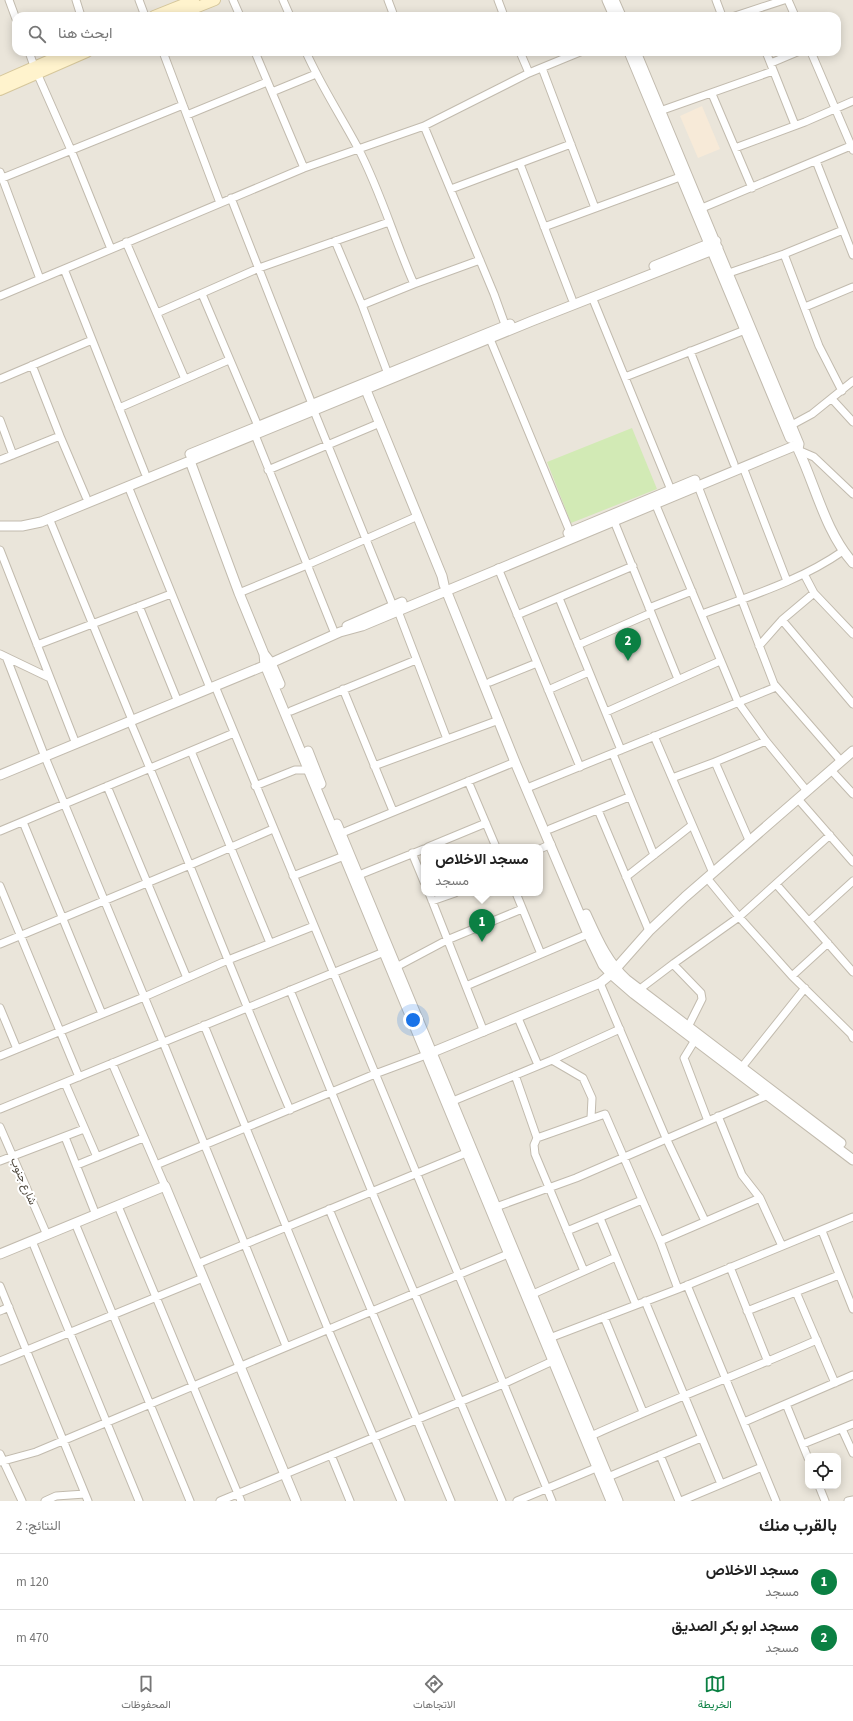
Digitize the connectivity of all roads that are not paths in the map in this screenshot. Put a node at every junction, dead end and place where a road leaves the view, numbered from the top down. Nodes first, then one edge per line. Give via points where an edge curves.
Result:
1 (9, 0) edge
2 (76, 0) edge
3 (138, 0) edge
4 (194, 0) edge
5 (215, 0) edge
6 (233, 0) edge
7 (283, 0) edge
8 (388, 0) edge
9 (498, 0) edge
10 (607, 0) edge
11 (614, 0) edge
12 (716, 0) edge
13 (784, 0) edge
14 (788, 0) edge
15 (13, 12) edge
16 (80, 12) edge
17 (143, 12) edge
18 (164, 12) edge
19 (185, 12) edge
20 (238, 12) edge
21 (288, 12) edge
22 (392, 12) edge
23 (502, 12) edge
24 (612, 12) edge
25 (619, 12) edge
26 (720, 12) edge
27 (754, 12) edge
28 (793, 12) edge
29 (31, 56) edge
30 (61, 56) edge
31 (76, 56) edge
32 (165, 56) edge
33 (257, 56) edge
34 (308, 56) edge
35 (522, 56) edge
36 (570, 56) edge
37 (631, 56) edge
38 (638, 56) edge
39 (768, 56) edge
40 (788, 56) edge
41 (813, 56) edge
42 (771, 63) junction
43 (542, 68) junction
44 (36, 70) junction
45 (773, 71) junction
46 (529, 73) junction
47 (316, 74) junction
48 (0, 82) edge
49 (267, 82) junction
50 (0, 90) edge
51 (272, 92) junction
52 (712, 94) junction
53 (853, 101) edge
54 (183, 105) junction
55 (836, 109) junction
56 (660, 111) junction
57 (187, 115) junction
58 (794, 125) junction
59 (424, 126) junction
60 (571, 144) junction
61 (852, 147) edge
62 (735, 148) junction
63 (358, 149) junction
64 (71, 150) junction
65 (816, 161) junction
66 (520, 164) junction
67 (304, 168) junction
68 (1, 177) edge
69 (680, 177) junction
70 (752, 188) junction
71 (451, 189) junction
72 (231, 198) junction
73 (220, 203) junction
74 (595, 208) junction
75 (702, 208) junction
76 (389, 222) junction
77 (544, 227) junction
78 (843, 230) junction
79 (335, 241) junction
80 (126, 242) junction
81 (714, 246) junction
82 (112, 249) junction
83 (784, 254) junction
84 (853, 255) edge
85 (480, 260) junction
86 (259, 268) junction
87 (64, 269) junction
88 (729, 273) junction
89 (40, 279) junction
90 (414, 284) junction
91 (853, 287) edge
92 (202, 294) junction
93 (0, 296) edge
94 (592, 297) junction
95 (572, 299) junction
96 (362, 305) junction
97 (805, 307) junction
98 (157, 313) junction
99 (506, 329) junction
100 (744, 330) junction
101 (490, 339) junction
102 (92, 340) junction
103 (690, 351) junction
104 (229, 360) junction
105 (32, 365) junction
106 (388, 374) junction
107 (625, 377) junction
108 (0, 379) edge
109 (185, 379) junction
110 (853, 381) edge
111 (366, 390) junction
112 (842, 391) junction
113 (832, 399) junction
114 (119, 408) junction
115 (313, 408) junction
116 (0, 420) edge
117 (853, 422) edge
118 (380, 424) junction
119 (258, 426) junction
120 (789, 427) junction
121 (255, 435) junction
122 (60, 436) junction
123 (328, 445) junction
124 (796, 445) junction
125 (13, 455) junction
126 (0, 460) edge
127 (190, 461) junction
128 (738, 466) junction
129 (268, 470) junction
130 (145, 473) junction
131 (128, 486) junction
132 (698, 486) junction
133 (671, 490) junction
134 (853, 494) edge
135 (86, 497) junction
136 (655, 504) junction
137 (418, 516) junction
138 (49, 518) junction
139 (614, 521) junction
140 (0, 522) edge
141 (0, 526) edge
142 (570, 532) junction
143 (366, 539) junction
144 (0, 550) edge
145 (843, 552) junction
146 (853, 563) edge
147 (307, 565) junction
148 (633, 566) junction
149 (498, 568) junction
150 (804, 574) junction
151 (787, 581) junction
152 (446, 584) junction
153 (692, 591) junction
154 (239, 593) junction
155 (814, 593) junction
156 (171, 594) junction
157 (559, 598) junction
158 (740, 600) junction
159 (139, 606) junction
160 (395, 608) junction
161 (650, 611) junction
162 (517, 614) junction
163 (702, 614) junction
164 (782, 620) junction
165 (93, 624) junction
166 (337, 633) junction
167 (853, 633) edge
168 (37, 645) junction
169 (578, 646) junction
170 (759, 646) junction
171 (0, 654) edge
172 (7, 659) junction
173 (416, 660) junction
174 (720, 661) junction
175 (537, 663) junction
176 (268, 664) junction
177 (589, 672) junction
178 (50, 678) junction
179 (678, 679) junction
180 (490, 682) junction
181 (212, 687) junction
182 (776, 687) junction
183 (343, 689) junction
184 (548, 690) junction
185 (178, 702) junction
186 (738, 702) junction
187 (853, 704) edge
188 (291, 711) junction
189 (606, 712) junction
190 (499, 720) junction
191 (131, 721) junction
192 (292, 722) junction
193 (234, 733) junction
194 (654, 736) junction
195 (448, 739) junction
196 (766, 741) junction
197 (76, 744) junction
198 (622, 750) junction
199 (191, 751) junction
200 (853, 752) edge
201 (613, 754) junction
202 (44, 757) junction
203 (515, 762) junction
204 (715, 762) junction
205 (842, 762) junction
206 (374, 766) junction
207 (580, 767) junction
208 (150, 768) junction
209 (308, 770) junction
210 (832, 770) junction
211 (0, 774) edge
212 (672, 778) junction
213 (468, 781) junction
214 (107, 786) junction
215 (255, 786) junction
216 (529, 787) junction
217 (807, 791) junction
218 (853, 794) edge
219 (629, 797) junction
220 (798, 799) junction
221 (64, 804) junction
222 (598, 810) junction
223 (393, 811) junction
224 (23, 822) junction
225 (486, 823) junction
226 (335, 824) junction
227 (692, 825) junction
228 (273, 829) junction
229 (550, 829) junction
230 (0, 831) edge
231 (342, 833) junction
232 (830, 835) junction
233 (750, 840) junction
234 (435, 844) edge
235 (495, 844) edge
236 (551, 844) junction
237 (232, 847) junction
238 (543, 848) edge
239 (421, 850) edge
240 (412, 854) junction
241 (654, 854) junction
242 (344, 856) junction
243 (852, 859) edge
244 (190, 865) junction
245 (360, 875) junction
246 (421, 875) edge
247 (293, 876) junction
248 (710, 876) junction
249 (626, 877) junction
250 (853, 881) edge
251 (148, 883) junction
252 (776, 884) junction
253 (0, 886) edge
254 (430, 896) edge
255 (446, 896) edge
256 (517, 896) edge
257 (104, 901) junction
258 (432, 901) junction
259 (522, 909) junction
260 (739, 917) junction
261 (63, 919) junction
262 (809, 921) junction
263 (314, 926) junction
264 (649, 931) junction
265 (588, 934) junction
266 (21, 936) junction
267 (447, 940) junction
268 (270, 943) junction
269 (828, 943) junction
270 (0, 944) edge
271 (384, 952) junction
272 (541, 954) junction
273 (228, 960) junction
274 (673, 964) junction
275 (850, 964) edge
276 (398, 966) junction
277 (333, 972) junction
278 (613, 972) junction
279 (853, 972) edge
280 (792, 976) junction
281 (187, 978) junction
282 (600, 983) junction
283 (466, 986) junction
284 (805, 988) junction
285 (290, 990) junction
286 (637, 992) junction
287 (144, 997) junction
288 (0, 1008) edge
289 (246, 1008) junction
290 (102, 1014) junction
291 (518, 1018) junction
292 (204, 1025) junction
293 (688, 1027) junction
294 (620, 1029) junction
295 (60, 1031) junction
296 (484, 1032) junction
297 (852, 1035) edge
298 (695, 1040) junction
299 (163, 1042) junction
300 (17, 1049) junction
301 (430, 1053) junction
302 (0, 1056) edge
303 (552, 1060) junction
304 (112, 1063) junction
305 (538, 1065) junction
306 (742, 1067) junction
307 (375, 1074) junction
308 (515, 1075) junction
309 (79, 1077) junction
310 (65, 1083) junction
311 (332, 1092) junction
312 (768, 1095) junction
313 (453, 1101) junction
314 (0, 1109) edge
315 (290, 1110) junction
316 (718, 1116) junction
317 (591, 1118) junction
318 (708, 1121) junction
319 (0, 1127) edge
320 (246, 1128) junction
321 (84, 1129) junction
322 (65, 1137) junction
323 (143, 1138) junction
324 (537, 1138) junction
325 (666, 1138) junction
326 (204, 1145) junction
327 (853, 1152) edge
328 (466, 1153) junction
329 (13, 1156) junction
330 (97, 1157) junction
331 (624, 1157) junction
332 (853, 1160) edge
333 (0, 1161) edge
334 (77, 1165) junction
335 (156, 1165) junction
336 (417, 1173) junction
337 (165, 1186) junction
338 (550, 1188) junction
339 (372, 1192) junction
340 (760, 1198) junction
341 (642, 1200) junction
342 (118, 1206) junction
343 (496, 1207) junction
344 (329, 1209) junction
345 (96, 1214) junction
346 (853, 1217) edge
347 (600, 1218) junction
348 (705, 1222) junction
349 (75, 1223) junction
350 (286, 1226) junction
351 (568, 1231) junction
352 (822, 1231) junction
353 (47, 1235) junction
354 (32, 1241) junction
355 (660, 1241) junction
356 (244, 1244) junction
357 (782, 1246) junction
358 (0, 1254) edge
359 (508, 1254) junction
360 (616, 1257) junction
361 (197, 1264) junction
362 (730, 1267) junction
363 (584, 1271) junction
364 (459, 1274) junction
365 (839, 1275) junction
366 (203, 1278) junction
367 (687, 1285) junction
368 (0, 1286) edge
369 (678, 1289) junction
370 (796, 1292) junction
371 (414, 1293) junction
372 (533, 1294) junction
373 (156, 1297) junction
374 (645, 1301) junction
375 (636, 1305) junction
376 (9, 1308) junction
377 (853, 1309) edge
378 (0, 1311) edge
379 (372, 1311) junction
380 (748, 1311) junction
381 (113, 1315) junction
382 (604, 1317) junction
383 (328, 1329) junction
384 (70, 1332) junction
385 (547, 1339) junction
386 (817, 1340) junction
387 (286, 1346) junction
388 (26, 1350) junction
389 (556, 1359) junction
390 (0, 1361) edge
391 (768, 1362) junction
392 (239, 1366) junction
393 (853, 1376) edge
394 (726, 1379) junction
395 (835, 1383) junction
396 (503, 1384) junction
397 (194, 1385) junction
398 (685, 1395) junction
399 (460, 1402) junction
400 (151, 1404) junction
401 (786, 1404) junction
402 (643, 1412) junction
403 (418, 1419) junction
404 (107, 1422) junction
405 (744, 1422) junction
406 (853, 1424) edge
407 (842, 1428) junction
408 (591, 1436) junction
409 (374, 1437) junction
410 (701, 1438) junction
411 (63, 1440) junction
412 (803, 1444) junction
413 (806, 1453) edge
414 (853, 1453) edge
415 (0, 1454) edge
416 (331, 1455) junction
417 (660, 1455) junction
418 (2, 1462) edge
419 (762, 1467) junction
420 (596, 1468) junction
421 (284, 1474) junction
422 (608, 1477) junction
423 (721, 1484) junction
424 (547, 1489) junction
425 (820, 1489) edge
426 (238, 1493) junction
427 (86, 1498) edge
428 (853, 1500) edge
429 (22, 1501) edge
430 (45, 1501) edge
431 (140, 1501) edge
432 (190, 1501) edge
433 (220, 1501) edge
434 (241, 1501) edge
435 (296, 1501) edge
436 (350, 1501) edge
437 (401, 1501) edge
438 (451, 1501) edge
439 (502, 1501) edge
440 (517, 1501) edge
441 (552, 1501) edge
442 (611, 1501) edge
443 (618, 1501) edge
444 (680, 1501) edge
445 (776, 1501) edge
446 (825, 1501) edge
447 (848, 1501) edge

1 - 15 street
2 - 16 street
3 - 17 street
4 - 18 main road
5 - 19 main road
6 - 20 street
7 - 21 street
8 - 22 street
9 - 23 street
10 - 24 street
11 - 25 street
12 - 26 street
13 - 27 street
14 - 28 street
29 - 44 street
30 - 44 main road
31 - 44 main road
32 - 54 street
33 - 49 street
34 - 47 street
35 - 46 street
36 - 43 street
37 - 69 street
38 - 56 street
39 - 42 street
40 - 42 street
41 - 55 street
42 - 45 street
43 - 46 street
43 - 60 street
44 - 48 main road
44 - 50 main road
44 - 64 street
45 - 52 street
45 - 58 street
46 - 59 street
47 - 51 street
47 - 63 street
49 - 51 street
49 - 57 street
51 - 67 street
52 - 56 street
52 - 62 street
53 - 55 street
54 - 57 street
54 - 64 street
55 - 58 street
55 - 61 street
56 - 75 street
57 - 73 street
58 - 62 street
59 - 63 street
59 - 71 street
60 - 66 street
60 - 74 street
61 - 65 street
62 - 70 street
63 - 67 street
63 - 76 street
64 - 68 street
64 - 82 street
65 - 70 street
65 - 78 street
66 - 71 street
66 - 77 street
67 - 72 street
68 - 89 street
69 - 74 street
69 - 81 street
70 - 75 street
71 - 85 street
72 - 73 street
72 - 86 street
73 - 80 street
74 - 77 street
75 - 81 street
76 - 79 street
76 - 90 street
77 - 95 street
78 - 83 street
78 - 84 street
79 - 86 street
79 - 96 street
80 - 82 street
80 - 98 street
81 - 88 street
81 - 94 street
81 - 95 street
81 - 100 street
82 - 87 street
83 - 88 street
83 - 97 street
85 - 90 street
85 - 99 street
86 - 92 street
86 - 115 street
87 - 89 street
87 - 102 street
88 - 120 street
89 - 93 street
90 - 96 street
91 - 97 street
92 - 98 street
92 - 104 street
94 - 99 street
94 - 107 street
95 - 99 street
96 - 106 street
97 - 112 street via 810,326
98 - 109 street
99 - 101 street
99 - 106 street
100 - 103 street
100 - 120 street
101 - 111 street
101 - 142 street
102 - 105 street
102 - 114 street
103 - 107 street
103 - 128 street
104 - 109 street
104 - 119 street
105 - 108 street
105 - 122 street
106 - 115 street
107 - 133 street
109 - 114 street
110 - 112 street
111 - 115 street
111 - 118 street
112 - 113 street
113 - 117 street
113 - 120 street
114 - 130 street
115 - 119 street
115 - 121 street
115 - 123 street
116 - 125 street
118 - 123 street
118 - 137 street
119 - 130 street
120 - 124 street
121 - 127 street
121 - 129 street
122 - 125 street
122 - 135 street
123 - 129 street
123 - 143 street
124 - 128 street
124 - 134 street via 817,460
124 - 145 street via 827,521
125 - 126 street
127 - 131 street
127 - 154 street
128 - 132 street
128 - 133 street
128 - 151 street
129 - 147 street
130 - 135 street
131 - 138 street
131 - 156 street
132 - 136 street
132 - 158 street
133 - 142 street
135 - 140 street via 22,522
136 - 139 street
136 - 153 street
137 - 143 street
137 - 152 street
138 - 141 street via 22,526
138 - 165 street
139 - 148 street
139 - 149 street
142 - 152 street
143 - 147 street
143 - 160 street
144 - 168 street
145 - 146 street
145 - 150 street
147 - 154 street
147 - 166 street
148 - 157 street
148 - 161 street
149 - 152 street
149 - 162 street
150 - 151 street
150 - 155 street
151 - 158 street
152 - 160 street
152 - 180 street
152 - 190 street
153 - 161 street
153 - 163 street
154 - 176 street
155 - 164 street
155 - 167 street
156 - 159 street
156 - 181 street
157 - 162 street
157 - 169 street
158 - 163 street
158 - 170 street
159 - 165 street
159 - 185 street
160 - 166 street via 355,622
160 - 173 street
161 - 169 street
161 - 179 street
162 - 175 street
163 - 174 street
164 - 170 street
164 - 187 street
165 - 168 street
165 - 191 street
166 - 176 street
168 - 178 street
169 - 177 street
170 - 182 street
171 - 172 street
172 - 178 street
172 - 202 street
173 - 183 street
173 - 195 street
174 - 179 street
174 - 186 street
175 - 180 street
175 - 184 street
176 - 181 street
176 - 188 street
176 - 192 street
177 - 184 street
177 - 189 street
178 - 197 street
179 - 189 street
180 - 216 street
181 - 185 street
181 - 193 street
182 - 186 street
182 - 205 street
183 - 188 street
183 - 206 street
184 - 207 street
185 - 191 street
186 - 194 street
186 - 196 street
188 - 192 street
189 - 198 street
190 - 195 street
190 - 203 street
191 - 197 street
191 - 208 street
192 - 209 street
192 - 226 street
193 - 199 street
193 - 215 street
194 - 198 street
194 - 212 street
195 - 206 street
196 - 204 street
196 - 217 street
197 - 202 street
198 - 201 street
199 - 208 street
199 - 237 street
200 - 205 street
201 - 207 street
201 - 219 street
202 - 211 street
202 - 221 street
203 - 213 street
203 - 216 street
204 - 212 street
204 - 233 street
205 - 210 street
206 - 223 street
207 - 216 street
208 - 214 street
208 - 244 street
209 - 215 street via 295,770
209 - 226 street
210 - 217 street
210 - 218 street
212 - 227 street
213 - 223 street
213 - 225 street
214 - 221 street
214 - 251 street
215 - 228 street
216 - 229 street
216 - 236 street
217 - 220 street
219 - 222 street
219 - 241 street
220 - 232 street
220 - 233 street
221 - 224 street
221 - 257 street
222 - 229 street
222 - 249 street
223 - 231 street
224 - 230 street
224 - 261 street
225 - 234 street
225 - 235 street
226 - 231 street
226 - 242 street
227 - 241 street
227 - 248 street
228 - 237 street
228 - 247 street
229 - 278 street
231 - 245 street
232 - 243 street
232 - 252 street
233 - 248 street
236 - 238 street
236 - 265 street
237 - 244 street
237 - 268 street
239 - 240 street
240 - 245 street
240 - 246 street
241 - 249 street
242 - 247 street
242 - 271 street
244 - 251 street
244 - 273 street
245 - 276 street
247 - 263 street
248 - 260 street
248 - 264 street
249 - 264 street
250 - 262 street
251 - 257 street
251 - 281 street
252 - 260 street
252 - 262 street
253 - 266 street
254 - 258 street
255 - 258 street
256 - 259 street
257 - 261 street
257 - 287 street
258 - 267 street
259 - 267 street
259 - 272 street
260 - 274 street
260 - 280 street
261 - 266 street
261 - 290 street
262 - 269 street
263 - 268 street
263 - 277 street
264 - 278 street
265 - 272 street
265 - 278 street via 603,965
266 - 270 street
266 - 295 street
267 - 276 street
267 - 283 street
268 - 273 street
269 - 275 street
269 - 280 street
271 - 277 street
271 - 301 street
272 - 283 street
273 - 281 street
273 - 289 street
274 - 286 street
274 - 293 street via 701,993 702,999
275 - 279 street
276 - 301 street
277 - 285 street
277 - 307 street
278 - 282 street
278 - 286 street
280 - 284 street
281 - 287 street
282 - 291 street
282 - 294 street
283 - 296 street
284 - 297 street
284 - 306 street
285 - 289 street
285 - 311 street
286 - 293 street
286 - 298 street
287 - 290 street
287 - 299 street
288 - 300 street
289 - 292 street
289 - 315 street
290 - 295 street
291 - 296 street
291 - 305 street
292 - 299 street
292 - 320 street
293 - 306 street
294 - 303 street
294 - 325 street
295 - 300 street
295 - 309 street
296 - 301 street
298 - 312 street
298 - 318 street via 684,1058
299 - 304 street
299 - 326 street
300 - 302 street
301 - 307 street
301 - 313 street
301 - 328 street
303 - 305 street
303 - 317 street via 575,1072 586,1082 592,1098
304 - 309 street
304 - 323 street
305 - 308 street
306 - 327 street
307 - 311 street
307 - 336 street
308 - 313 street
308 - 324 street
309 - 310 street
310 - 314 street
310 - 321 street
311 - 315 street
311 - 339 street
312 - 316 street
312 - 332 street
313 - 343 street
315 - 320 street
316 - 318 street
316 - 340 street via 742,1175
317 - 324 street
317 - 331 street via 606,1115
318 - 325 street
319 - 329 street, شارع جنوب
320 - 326 street
320 - 350 street
321 - 322 street
321 - 330 street
322 - 329 street
322 - 334 street
323 - 330 street
323 - 335 street
324 - 338 street via 534,1145 535,1154
325 - 331 street
325 - 348 street
326 - 335 street
326 - 356 street
328 - 336 street
328 - 359 street
329 - 333 street
329 - 353 street, شارع جنوب
330 - 334 street
331 - 338 street
331 - 341 street
334 - 345 street
335 - 337 street
336 - 339 street
336 - 364 street
337 - 342 street
337 - 361 street
338 - 343 street
338 - 351 street
339 - 344 street
339 - 371 street
340 - 348 street
340 - 357 street
341 - 347 street
341 - 355 street
342 - 345 street
342 - 373 street
343 - 372 street
344 - 350 street
344 - 379 street
345 - 349 street
346 - 352 street
347 - 351 street
347 - 360 street
348 - 355 street
349 - 353 street
349 - 381 street
350 - 356 street
350 - 383 street
351 - 363 street
352 - 357 street
352 - 365 street
353 - 354 street
354 - 358 street
354 - 384 street
355 - 369 street
356 - 361 street
356 - 387 street
357 - 362 street
359 - 364 street
359 - 385 street
360 - 363 street
360 - 375 street
361 - 366 street
362 - 367 street
362 - 380 street
363 - 372 street
364 - 371 street
364 - 396 street
365 - 370 street
365 - 377 street
366 - 373 street
366 - 392 street
367 - 369 street
367 - 394 street
368 - 376 street
369 - 374 street
370 - 380 street
370 - 386 street
371 - 379 street
371 - 399 street
372 - 385 street
373 - 381 street
373 - 397 street
374 - 375 street
374 - 398 street
375 - 382 street
376 - 378 street
376 - 388 street
379 - 383 street
379 - 403 street
380 - 391 street
381 - 384 street
381 - 400 street
382 - 385 street
382 - 402 street
383 - 387 street
383 - 409 street
384 - 388 street
384 - 404 street
385 - 389 street
386 - 391 street
386 - 395 street
387 - 392 street
388 - 390 street
388 - 411 street
389 - 396 street
389 - 408 street
389 - 420 street
391 - 394 street
392 - 397 street
392 - 421 street
393 - 395 street
394 - 398 street
394 - 405 street
395 - 401 street
396 - 399 street
396 - 424 street
397 - 400 street
397 - 426 street
398 - 402 street
398 - 410 street
399 - 403 street
399 - 439 street
400 - 404 street
400 - 432 street
401 - 405 street
401 - 412 street
402 - 408 street
403 - 409 street
403 - 438 street
404 - 411 street
404 - 431 street
405 - 419 street
406 - 407 street
407 - 412 street
407 - 414 street
408 - 422 street
409 - 416 street
409 - 437 street
410 - 417 street
410 - 423 street
411 - 418 street via 36,1452
411 - 427 street
412 - 413 street
415 - 418 street
416 - 421 street
416 - 436 street
417 - 422 street
417 - 444 street
418 - 429 street
419 - 423 street
419 - 445 street
420 - 424 street
420 - 442 street
421 - 426 street
421 - 435 street
422 - 443 street
423 - 444 street
424 - 440 street
424 - 441 street
425 - 446 street
426 - 433 street
426 - 434 street
427 - 430 street via 56,1496
428 - 447 street

